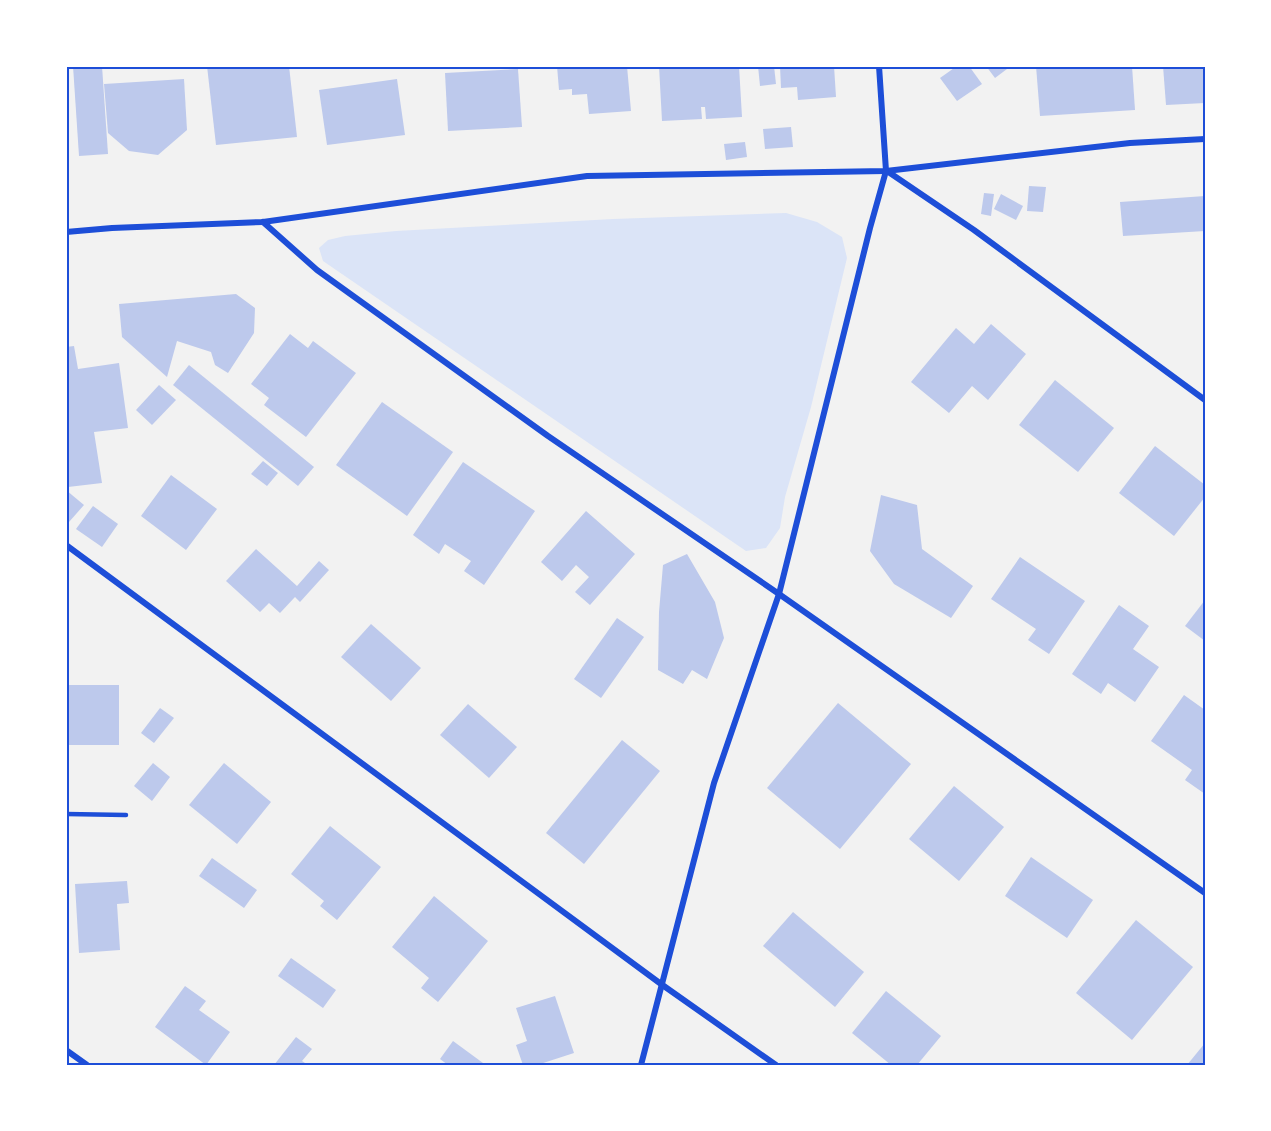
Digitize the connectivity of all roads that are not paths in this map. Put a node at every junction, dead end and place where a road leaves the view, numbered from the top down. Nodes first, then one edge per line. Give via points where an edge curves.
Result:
1 (879, 66) edge
2 (1205, 139) edge
3 (886, 171) junction
4 (263, 222) junction
5 (66, 232) edge
6 (1205, 400) edge
7 (66, 545) edge
8 (779, 594) junction
9 (66, 814) edge
10 (126, 815) dead end
11 (1205, 893) edge
12 (662, 984) junction
13 (66, 1050) edge
14 (87, 1065) edge
15 (642, 1065) edge
16 (776, 1065) edge

1 - 3 street
2 - 3 street via 1130,143
3 - 4 street via 587,176
3 - 6 street via 974,230
3 - 8 street
4 - 5 street
4 - 8 street via 362,303
7 - 12 street
8 - 11 street
8 - 12 street via 714,783
9 - 10 lane
12 - 15 street
12 - 16 street
13 - 14 street

